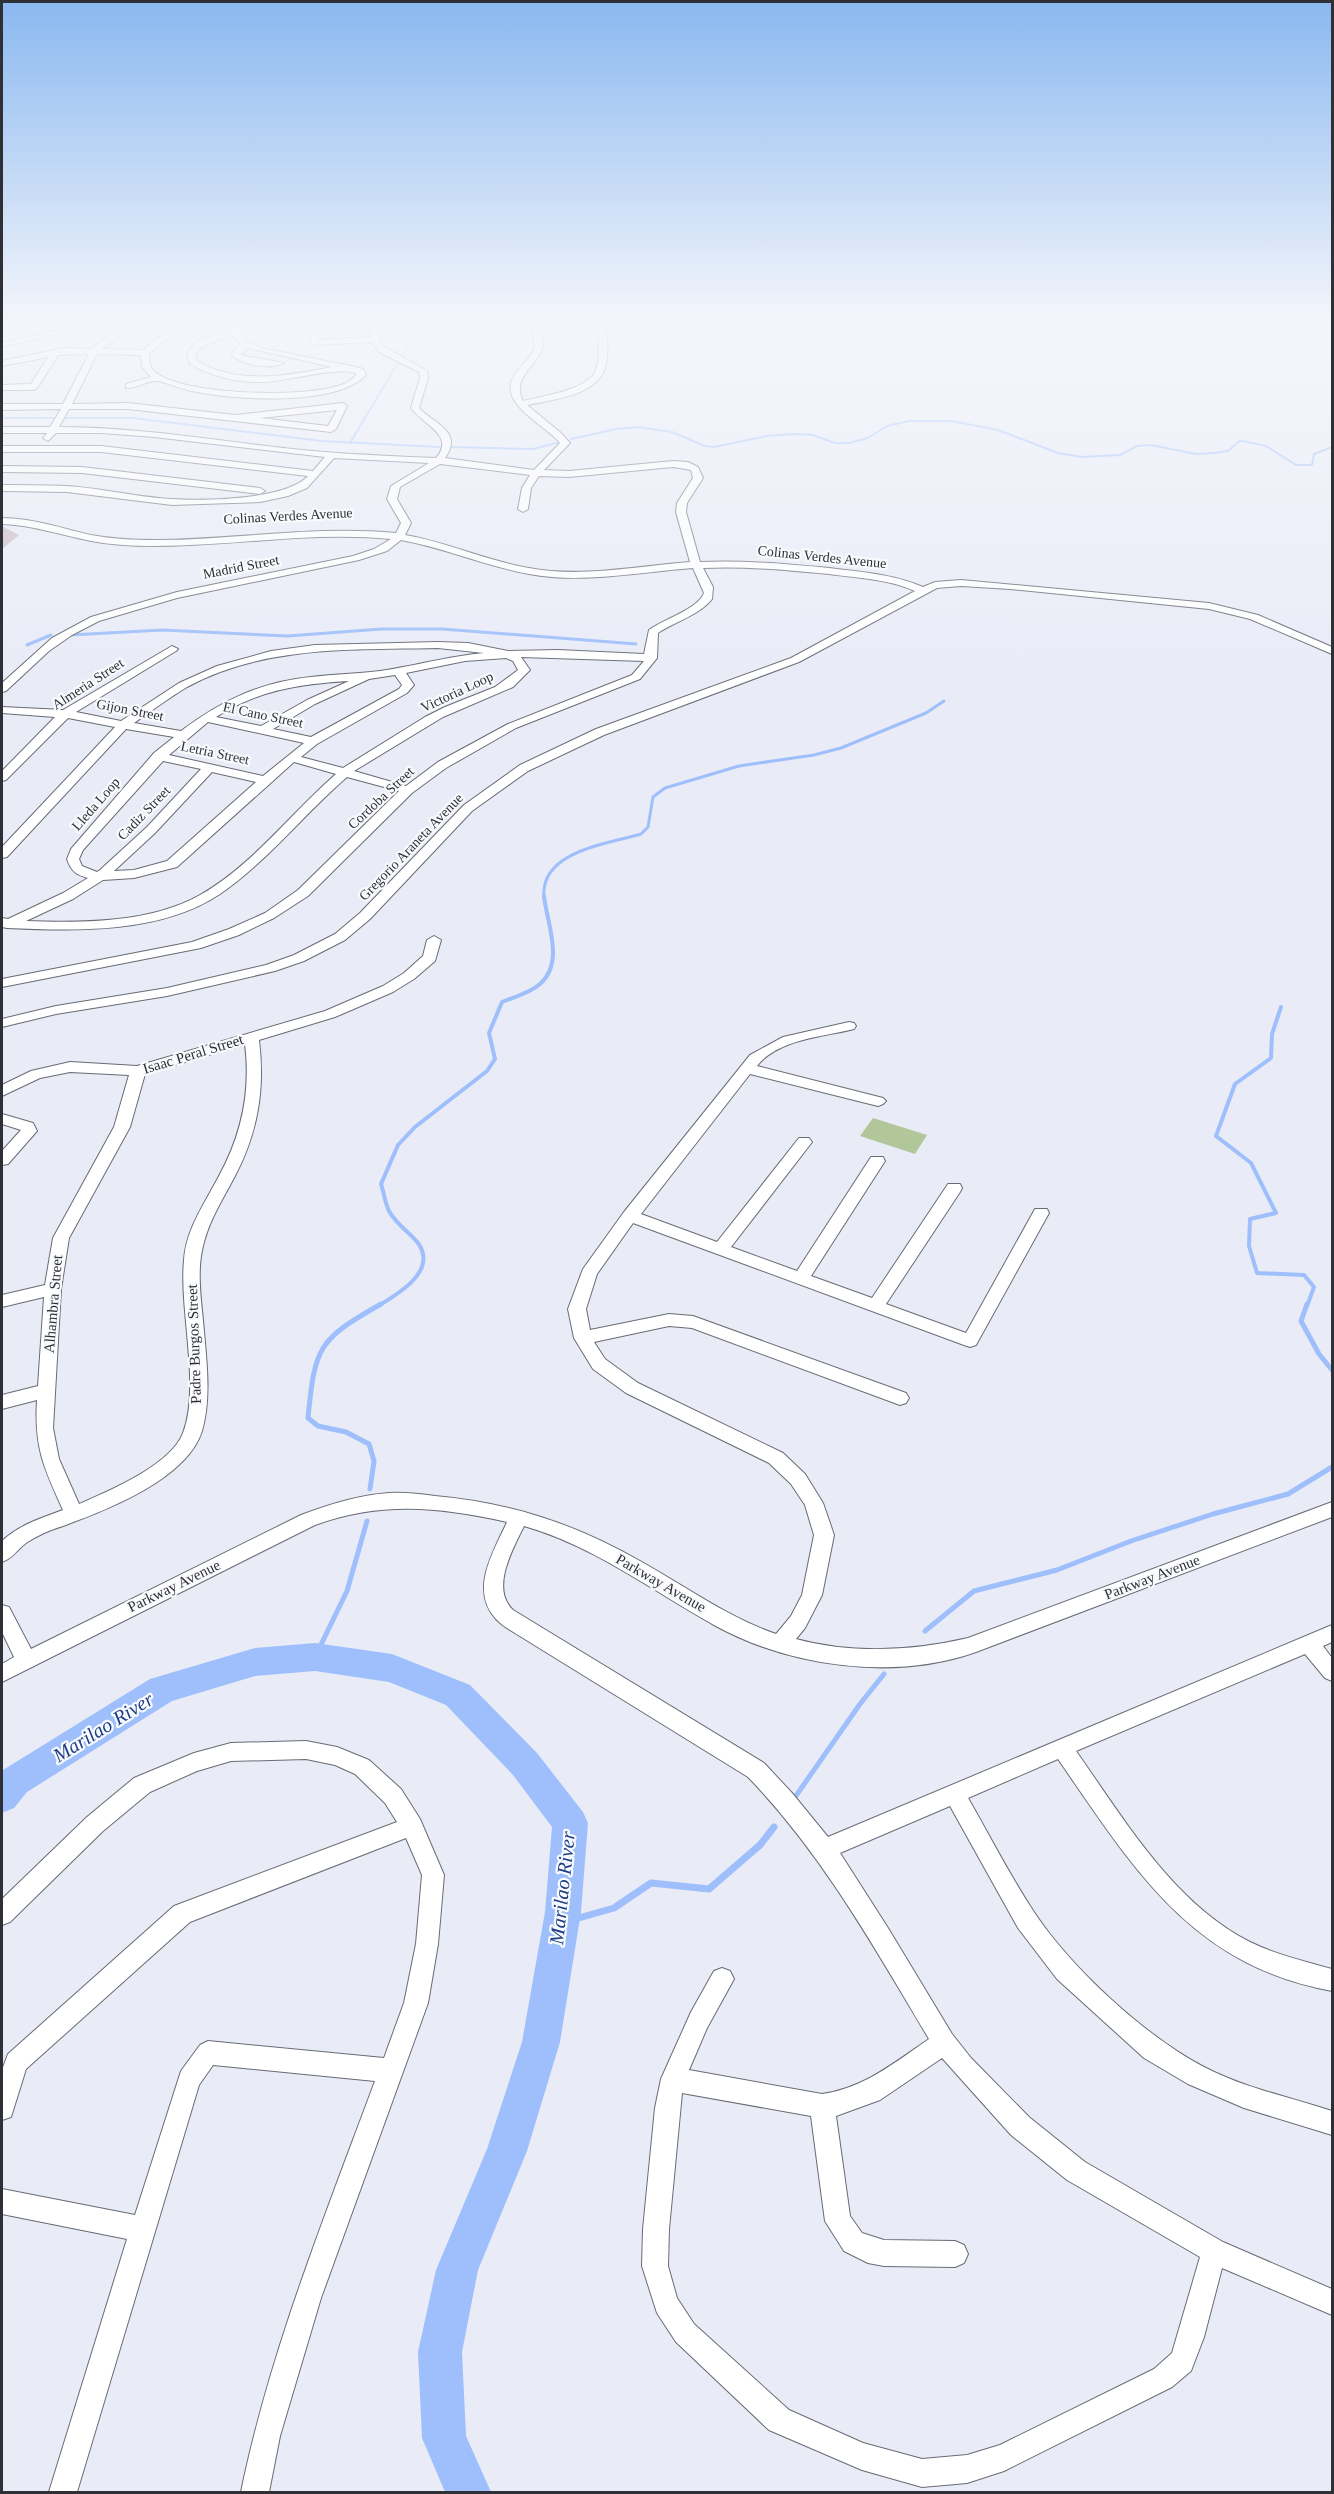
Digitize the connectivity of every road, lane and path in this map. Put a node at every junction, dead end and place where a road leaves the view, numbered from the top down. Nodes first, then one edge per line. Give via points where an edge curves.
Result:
1 (44, 443) edge
2 (234, 443) edge
3 (445, 443) edge
4 (562, 443) edge
5 (2, 449) edge
6 (40, 449) junction
7 (332, 455) junction
8 (440, 460) junction
9 (2, 469) edge
10 (535, 473) junction
11 (316, 474) junction
12 (2, 488) edge
13 (285, 494) junction
14 (523, 509) dead end
15 (2, 516) edge
16 (2, 521) edge
17 (401, 534) junction
18 (694, 562) junction
19 (921, 590) junction
20 (172, 649) dead end
21 (1332, 651) edge
22 (507, 654) junction
23 (651, 658) junction
24 (397, 671) junction
25 (368, 676) junction
26 (2, 689) edge
27 (2, 710) edge
28 (65, 714) junction
29 (206, 718) junction
30 (123, 724) junction
31 (261, 731) junction
32 (181, 735) junction
33 (313, 741) junction
34 (158, 756) junction
35 (294, 758) junction
36 (209, 768) junction
37 (345, 772) junction
38 (2, 777) edge
39 (265, 780) junction
40 (408, 790) junction
41 (2, 854) edge
42 (98, 876) junction
43 (3, 925) edge
44 (434, 940) dead end
45 (2, 983) edge
46 (2, 1023) edge
47 (849, 1026) dead end
48 (251, 1036) junction
49 (746, 1068) junction
50 (138, 1071) junction
51 (2, 1091) edge
52 (878, 1101) dead end
53 (2, 1119) edge
54 (804, 1142) dead end
55 (2, 1160) edge
56 (877, 1161) dead end
57 (954, 1188) dead end
58 (1041, 1213) dead end
59 (630, 1216) junction
60 (721, 1248) junction
61 (801, 1278) junction
62 (53, 1289) junction
63 (2, 1301) edge
64 (876, 1305) junction
65 (583, 1338) junction
66 (46, 1391) junction
67 (900, 1398) dead end
68 (2, 1402) edge
69 (1332, 1509) edge
70 (74, 1514) junction
71 (519, 1516) junction
72 (2, 1554) edge
73 (2, 1613) edge
74 (1332, 1633) edge
75 (780, 1644) junction
76 (1309, 1644) junction
77 (26, 1660) junction
78 (1332, 1672) edge
79 (2, 1673) edge
80 (1062, 1748) junction
81 (955, 1795) junction
82 (411, 1826) junction
83 (824, 1849) junction
84 (2, 1914) edge
85 (722, 1979) dead end
86 (1332, 1980) edge
87 (944, 2042) junction
88 (391, 2071) junction
89 (673, 2079) junction
90 (822, 2106) junction
91 (2, 2108) edge
92 (1332, 2123) edge
93 (2, 2201) edge
94 (144, 2230) junction
95 (1214, 2251) junction
96 (955, 2254) dead end
97 (1332, 2302) edge
98 (63, 2493) edge
99 (255, 2493) edge

1 - 6 street
2 - 7 street
3 - 8 street
4 - 10 street
5 - 6 street
6 - 11 street via 101,449
7 - 8 street
7 - 11 street
8 - 10 street
8 - 17 street via 396,486 392,499 406,524
9 - 13 street via 82,470
10 - 14 street via 524,493
10 - 18 street via 569,474 673,464 696,469 698,478 682,503 681,512
11 - 13 street via 304,486
12 - 13 street via 67,489 189,503
15 - 17 street, Colinas Verdes Avenue via 38,518 93,534 136,538 337,527
16 - 17 street, Colinas Verdes Avenue via 43,525 121,542 331,532
17 - 18 street, Colinas Verdes Avenue via 532,572 588,574
17 - 26 street, Madrid Street via 390,545 369,554 145,602 95,619 45,647
18 - 19 street, Colinas Verdes Avenue via 874,576
18 - 23 street via 708,587 707,599 653,632
19 - 21 street, Gregorio Araneta Avenue via 943,583 987,584 1209,606 1254,618
19 - 46 street, Gregorio Araneta Avenue via 795,660 600,732 524,768 468,808 365,916 340,937 299,958 167,992
20 - 28 street, Almeria Street
22 - 23 street
22 - 24 street, Lleda Loop
22 - 30 street, Victoria Loop via 438,645 315,648 271,654 195,678
22 - 37 street, Victoria Loop via 524,669 511,683 433,717
23 - 40 street, Cordoba Street via 636,677 491,736
24 - 25 street, Lleda Loop
24 - 33 street via 408,685 403,691
25 - 29 street, Lleda Loop via 289,681 259,689
25 - 31 street
27 - 28 street, Gijon Street
28 - 30 street, Gijon Street
28 - 38 street, Almeria Street
29 - 31 street, El Cano Street
29 - 32 street, Lleda Loop
30 - 32 street, Gijon Street
30 - 41 street, Victoria Loop
31 - 33 street, El Cano Street
32 - 34 street, Lleda Loop
33 - 35 street
34 - 36 street, Letria Street
34 - 42 street, Lleda Loop via 74,854 76,868
35 - 37 street
35 - 39 street
36 - 39 street, Letria Street
36 - 42 street, Cadiz Street via 140,842
37 - 40 street
37 - 43 street, Victoria Loop via 249,864 203,898 172,910 92,925
39 - 42 street via 172,864 134,874
40 - 45 street, Cordoba Street via 288,906 236,932 157,955
42 - 43 street, Cadiz Street
44 - 48 street, Isaac Peral Street via 430,958 388,989 330,1014
47 - 49 street via 780,1042
48 - 50 street, Isaac Peral Street
48 - 70 street, Padre Burgos Street via 256,1079 253,1106 238,1152 207,1212 192,1257 198,1407 194,1425 186,1446 158,1470
49 - 52 street
49 - 59 street
50 - 51 street, Isaac Peral Street via 69,1067 36,1074
50 - 62 street, Alhambra Street via 122,1127 61,1238
53 - 55 street via 28,1127 29,1131
54 - 60 street
56 - 61 street
57 - 64 street
58 - 64 street via 970,1341
59 - 60 street
59 - 65 street via 589,1273 577,1309
60 - 61 street
61 - 64 street
62 - 63 street
62 - 66 street, Alhambra Street
65 - 67 street via 669,1320 693,1322
65 - 75 street via 599,1364 632,1388 776,1458 814,1503 824,1535 812,1595 798,1622
66 - 68 street
66 - 70 street, Alhambra Street via 44,1428 50,1459
69 - 75 street, Parkway Avenue via 953,1651 924,1656 872,1656 824,1653
70 - 72 street, Padre Burgos Street via 14,1539
71 - 75 street, Parkway Avenue via 556,1527 631,1564 750,1634
71 - 77 street, Parkway Avenue via 471,1506 393,1500 327,1514
71 - 83 street via 493,1580 492,1591 500,1609 530,1632 756,1770
73 - 77 street
74 - 76 street
76 - 78 street
76 - 80 street
77 - 79 street, Parkway Avenue
80 - 81 street
80 - 86 street via 1125,1838 1178,1903 1243,1952 1272,1965
81 - 83 street
81 - 92 street via 1026,1920 1065,1971 1152,2050 1196,2076 1244,2096
82 - 84 street via 393,1796 362,1767 337,1756 306,1750 231,1752 194,1762 142,1785 95,1824
82 - 88 street via 433,1875 427,1944 416,2002
82 - 91 street via 182,1914 16,2062
83 - 87 street
85 - 89 street
87 - 90 street via 868,2094 842,2105
87 - 95 street via 1020,2126 1076,2171
88 - 94 street via 208,2053 189,2079
88 - 99 street via 308,2298 266,2436
89 - 90 street
89 - 95 street via 655,2249 658,2282 666,2304 685,2333 779,2420 862,2456 922,2473 967,2469 1004,2457 1163,2378 1182,2362
90 - 96 street via 838,2221 852,2242 884,2253
93 - 94 street
94 - 98 street
95 - 97 street

